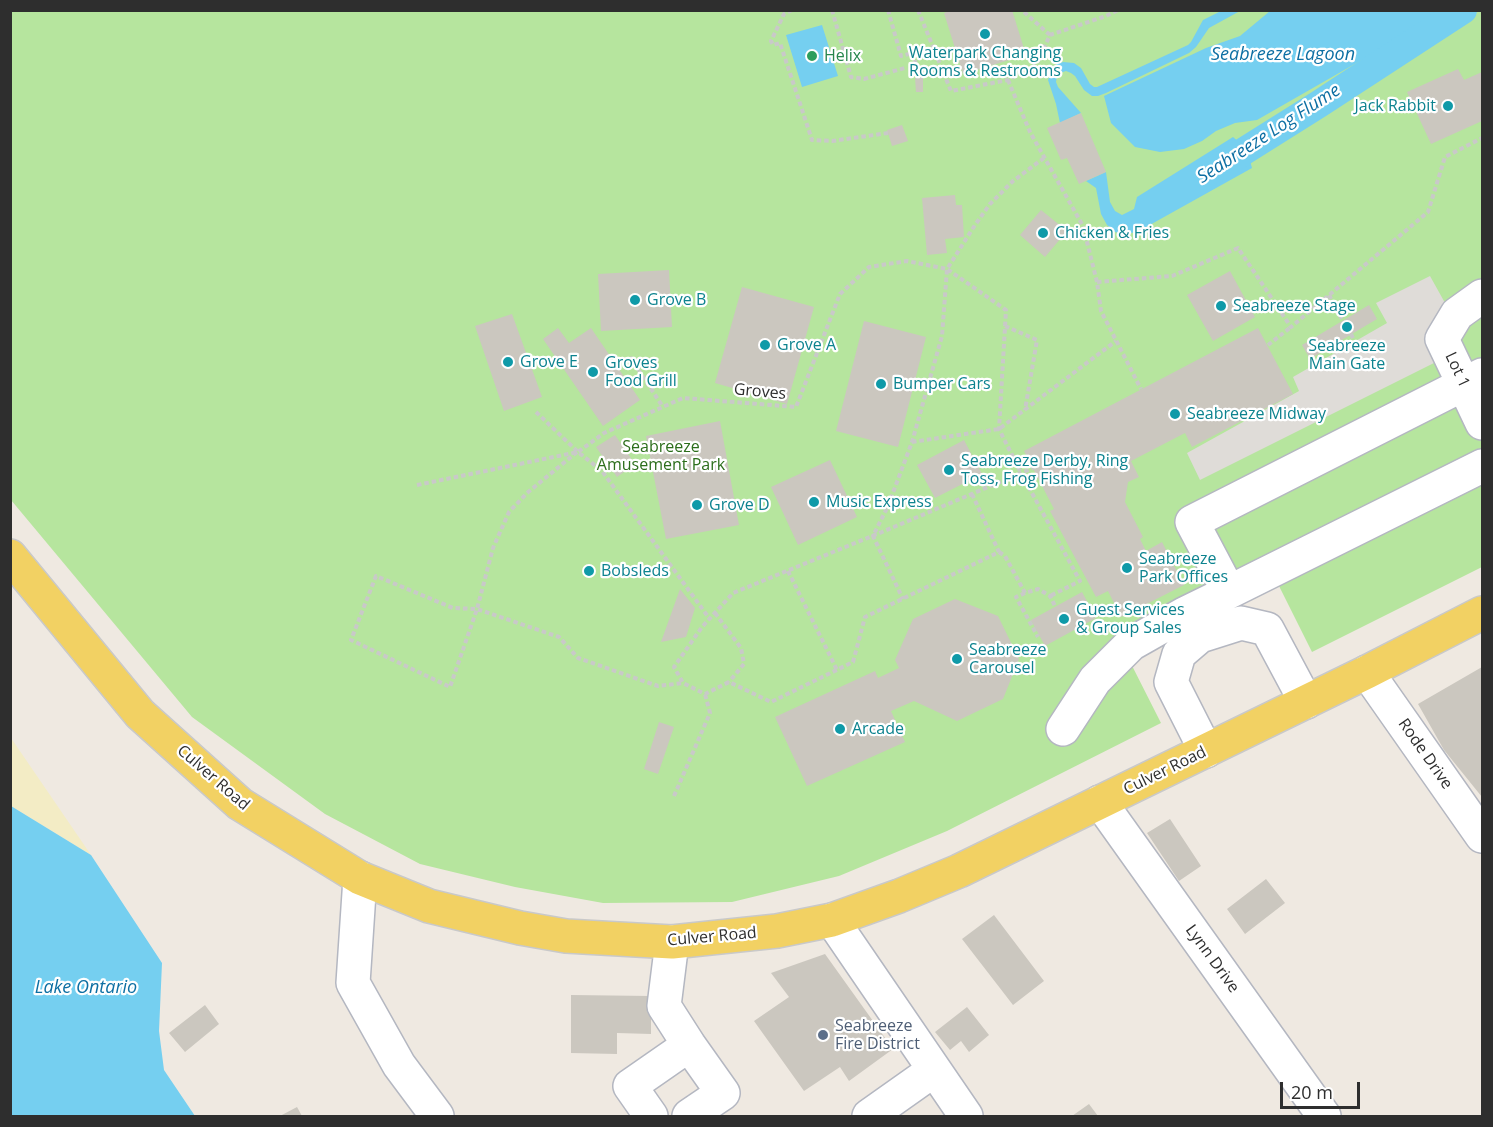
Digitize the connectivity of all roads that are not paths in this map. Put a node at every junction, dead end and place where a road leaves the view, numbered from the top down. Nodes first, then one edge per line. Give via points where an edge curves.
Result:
1 (1482, 296) edge
2 (1473, 380) edge
3 (1482, 423) edge
4 (1482, 466) edge
5 (10, 556) edge
6 (1229, 592) junction
7 (1482, 613) edge
8 (1367, 672) junction
9 (1306, 702) junction
10 (1063, 729) dead end
11 (1206, 751) junction
12 (1100, 802) junction
13 (1482, 836) edge
14 (360, 878) junction
15 (832, 920) junction
16 (672, 942) junction
17 (688, 1045) junction
18 (934, 1070) junction
19 (960, 1114) edge
20 (437, 1116) edge
21 (651, 1116) edge
22 (689, 1116) edge
23 (868, 1116) edge
24 (1324, 1116) edge

1 - 2 street, Lot 1 via 1457,314 1442,339
2 - 3 street, Lot 1
2 - 6 street via 1192,522
4 - 6 street
5 - 14 main road, Culver Road via 140,714 240,804
6 - 10 street via 1131,644 1095,680
7 - 8 main road, Culver Road
8 - 9 main road, Culver Road
8 - 13 street, Rode Drive
9 - 11 main road, Culver Road
9 - 11 street via 1268,629 1242,623 1200,636 1179,654 1171,682
11 - 12 main road, Culver Road
12 - 15 main road, Culver Road via 959,871
12 - 24 street, Lynn Drive
14 - 16 main road, Culver Road via 429,906 520,928 566,936
14 - 20 street via 353,983 399,1065
15 - 16 main road, Culver Road via 777,931
15 - 18 street
16 - 17 street via 664,1006
17 - 21 street via 630,1086
17 - 22 street via 723,1093
18 - 19 street
18 - 23 street

